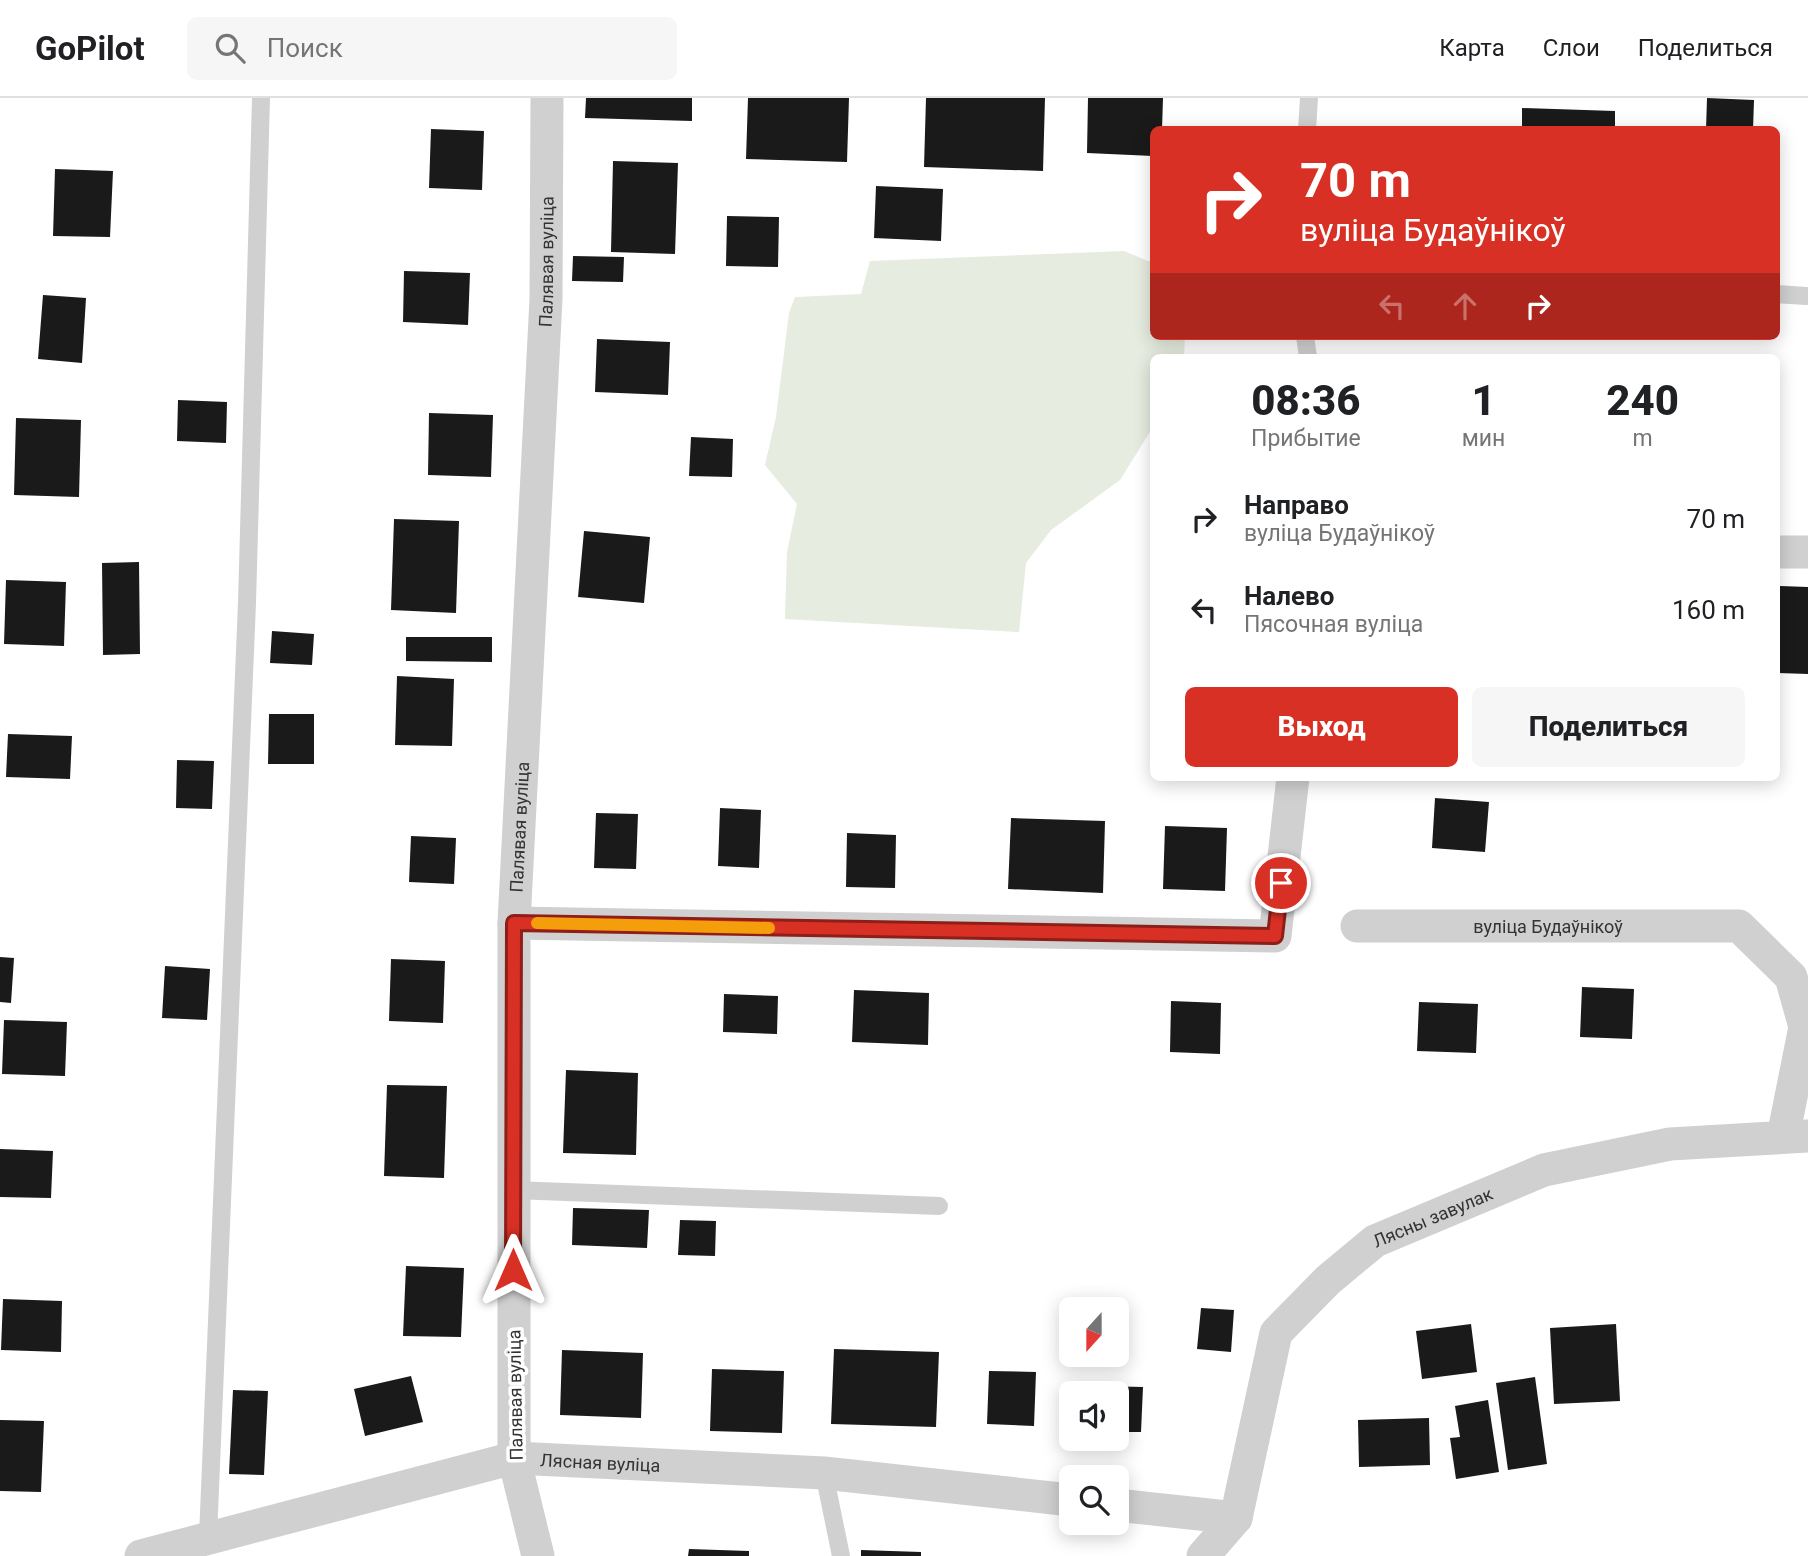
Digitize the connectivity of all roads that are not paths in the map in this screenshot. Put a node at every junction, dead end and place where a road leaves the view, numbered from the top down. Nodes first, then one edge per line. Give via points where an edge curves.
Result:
1 (261, 98) edge
2 (547, 98) edge
3 (1309, 98) edge
4 (1307, 126) edge
5 (1780, 294) edge
6 (1806, 296) dead end
7 (1780, 552) edge
8 (1808, 552) edge
9 (1293, 781) edge
10 (514, 923) junction
11 (1357, 926) dead end
12 (1807, 1025) edge
13 (1795, 1136) edge
14 (513, 1190) junction
15 (939, 1206) dead end
16 (514, 1458) junction
17 (824, 1473) junction
18 (1059, 1499) edge
19 (1129, 1506) edge
20 (1236, 1518) junction
21 (208, 1537) junction
22 (141, 1556) edge
23 (538, 1556) edge
24 (841, 1556) edge
25 (1203, 1556) edge

1 - 21 lane via 247,603
2 - 10 street, Палявая вуліца via 546,299
3 - 4 lane
5 - 6 lane
7 - 8 street
9 - 10 street via 1275,936
10 - 14 street, Палявая вуліца
11 - 12 street, вуліца Будаўнікоў via 1738,926 1791,977
12 - 13 street
13 - 20 street, Лясны завулак via 1670,1144 1544,1170 1376,1241 1328,1280 1276,1333
14 - 15 lane
14 - 16 street, Палявая вуліца
16 - 17 street, Лясная вуліца
16 - 21 street, Лясная вуліца
16 - 23 street, Палявая вуліца
17 - 18 street, Лясная вуліца
17 - 24 lane
19 - 20 street
20 - 25 street
21 - 22 street, Лясная вуліца

